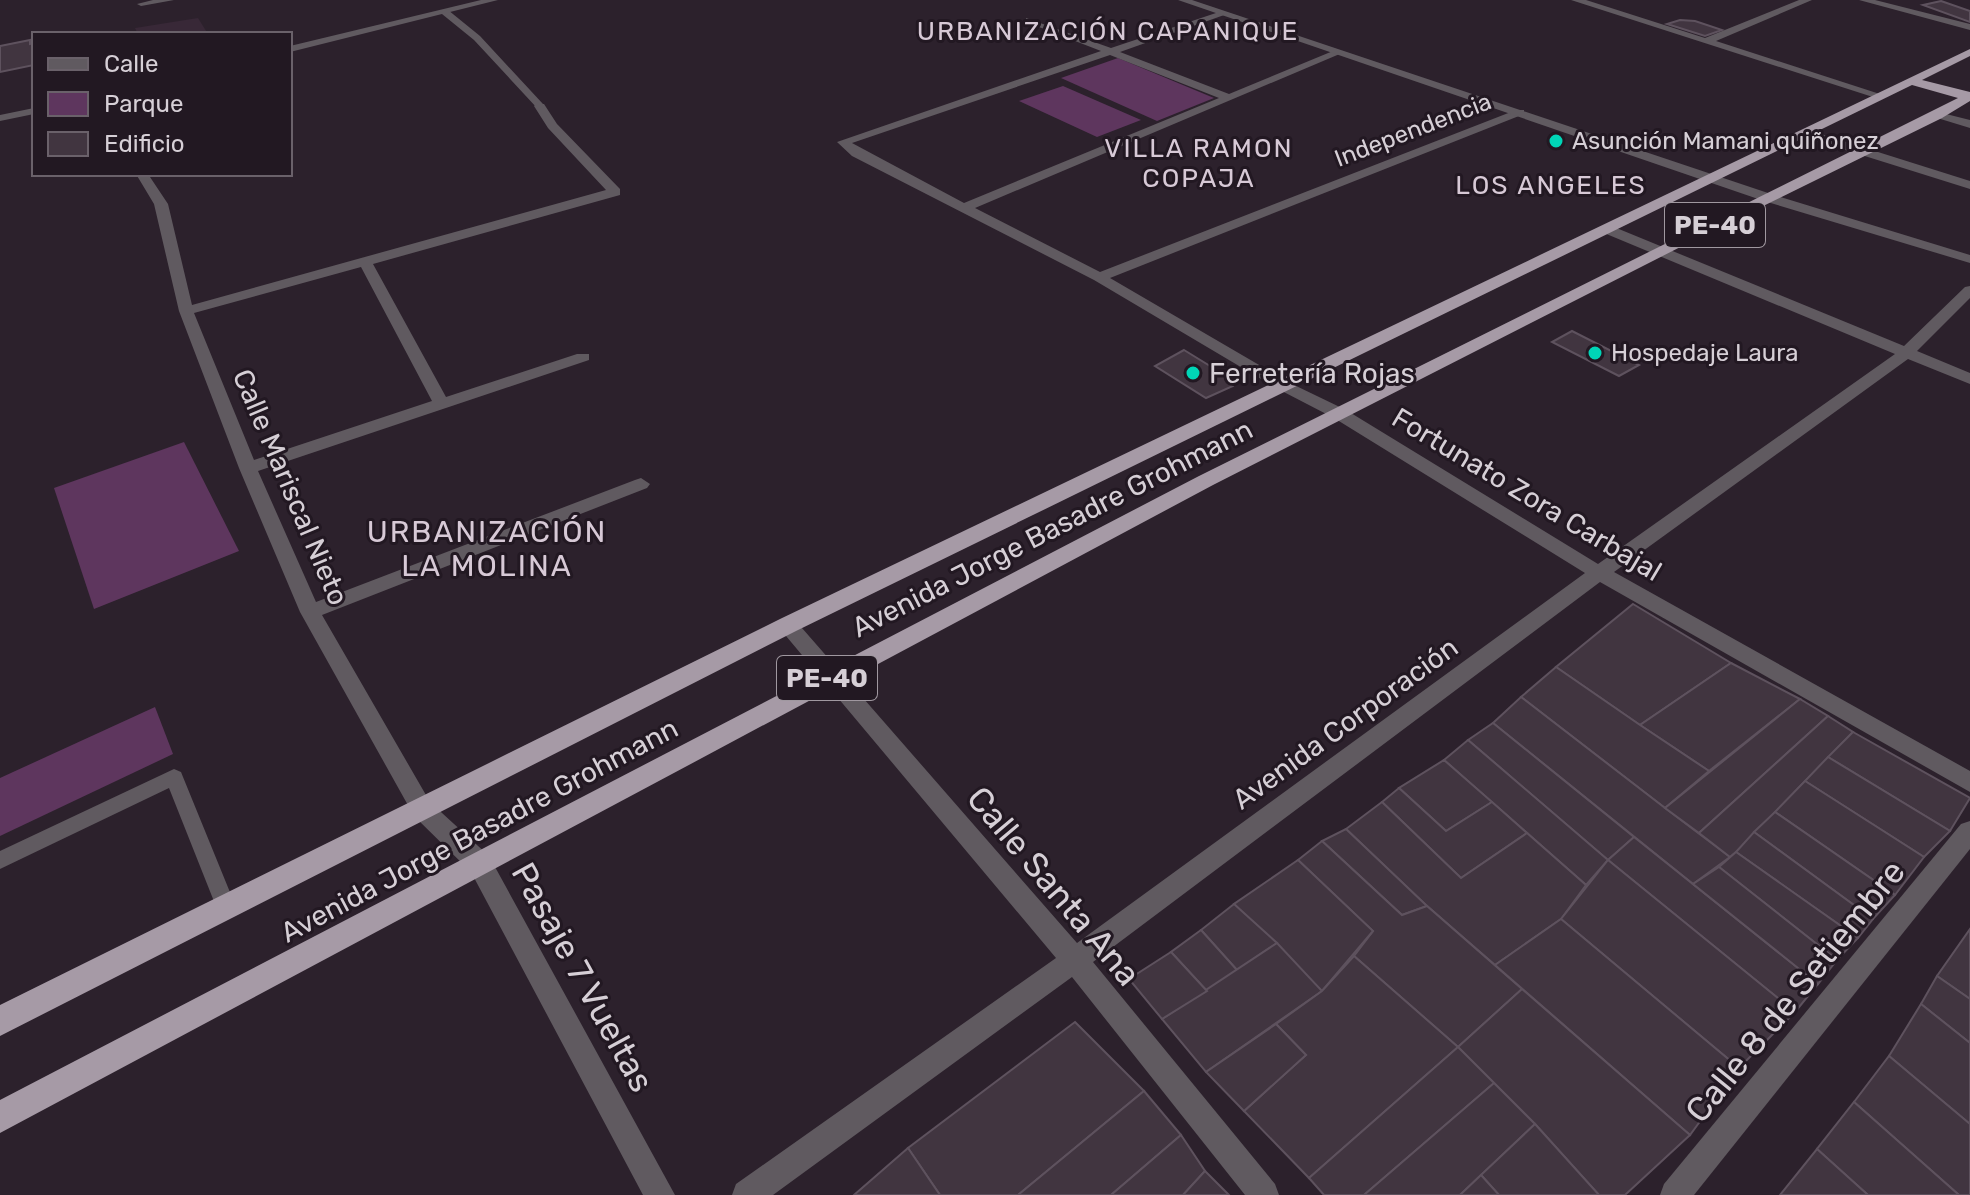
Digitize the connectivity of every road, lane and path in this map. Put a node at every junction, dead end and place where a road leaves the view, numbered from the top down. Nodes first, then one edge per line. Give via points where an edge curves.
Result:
1 (170, 0) edge
2 (437, 0) edge
3 (493, 0) edge
4 (1183, 0) edge
5 (1576, 0) edge
6 (1807, 0) edge
7 (1864, 0) edge
8 (141, 4) dead end
9 (445, 12) junction
10 (1222, 14) junction
11 (1029, 20) dead end
12 (1970, 27) edge
13 (1706, 41) junction
14 (292, 49) edge
15 (1113, 51) junction
16 (1970, 52) edge
17 (1337, 53) junction
18 (1911, 81) junction
19 (1880, 96) junction
20 (1969, 96) edge
21 (1230, 98) junction
22 (540, 106) joint
23 (32, 111) edge
24 (1520, 112) junction
25 (1938, 115) junction
26 (0, 118) edge
27 (1970, 124) edge
28 (1805, 133) junction
29 (1863, 151) junction
30 (143, 176) edge
31 (1712, 179) junction
32 (1970, 185) edge
33 (1769, 198) junction
34 (964, 208) junction
35 (1609, 230) junction
36 (1661, 252) junction
37 (1970, 259) edge
38 (365, 262) junction
39 (1099, 277) junction
40 (1970, 290) edge
41 (186, 311) junction
42 (1906, 353) junction
43 (583, 357) dead end
44 (1970, 379) edge
45 (1284, 386) junction
46 (441, 403) junction
47 (1340, 414) junction
48 (248, 468) junction
49 (641, 484) dead end
50 (1599, 573) junction
51 (310, 612) junction
52 (788, 625) junction
53 (829, 676) junction
54 (1970, 782) edge
55 (422, 809) junction
56 (1970, 831) edge
57 (0, 860) edge
58 (480, 864) junction
59 (226, 907) junction
60 (1075, 960) junction
61 (0, 1021) edge
62 (0, 1117) edge
63 (660, 1195) edge
64 (747, 1195) edge
65 (1264, 1195) edge
66 (1675, 1195) edge

1 - 8 lane
2 - 9 street
3 - 9 street
4 - 10 street
5 - 13 street
6 - 13 street
7 - 12 street
9 - 14 street
9 - 22 lane via 477,38
10 - 15 street
10 - 17 street
11 - 15 street
13 - 19 street
15 - 21 street
15 - 34 street, Fortunato Zora Carbajal via 843,142
16 - 18 highway, Avenida Jorge Basadre Grohmann / PE-40
17 - 21 street
17 - 24 street
18 - 19 highway, Avenida Jorge Basadre Grohmann / PE-40
18 - 20 highway
19 - 28 highway, Avenida Jorge Basadre Grohmann / PE-40
20 - 25 highway, Avenida Jorge Basadre Grohmann / PE-40
21 - 34 street
22 - 38 street via 552,126 615,192
23 - 26 street
24 - 31 street
24 - 39 street, Independencia
25 - 27 street
25 - 29 highway, Avenida Jorge Basadre Grohmann / PE-40
28 - 29 street
28 - 31 highway, Avenida Jorge Basadre Grohmann / PE-40
29 - 32 street
29 - 33 highway, Avenida Jorge Basadre Grohmann / PE-40
30 - 41 street, Calle Mariscal Nieto via 161,204
31 - 33 street
31 - 35 highway, Avenida Jorge Basadre Grohmann / PE-40
33 - 36 highway, Avenida Jorge Basadre Grohmann / PE-40
33 - 37 street
34 - 39 street, Fortunato Zora Carbajal
35 - 36 street
35 - 45 highway, Avenida Jorge Basadre Grohmann / PE-40
36 - 42 street
36 - 47 highway, Avenida Jorge Basadre Grohmann / PE-40
38 - 41 street
38 - 46 street
39 - 45 street, Fortunato Zora Carbajal
40 - 42 street, Avenida Corporación
41 - 48 street, Calle Mariscal Nieto
42 - 44 street
42 - 50 street, Avenida Corporación
43 - 46 street
45 - 47 street, Fortunato Zora Carbajal
45 - 52 highway, Avenida Jorge Basadre Grohmann / PE-40
46 - 48 street
47 - 50 street, Fortunato Zora Carbajal
47 - 53 highway, Avenida Jorge Basadre Grohmann / PE-40
48 - 51 street, Calle Mariscal Nieto
49 - 51 street
50 - 54 street, Fortunato Zora Carbajal
50 - 60 street, Avenida Corporación
51 - 55 street, Calle Mariscal Nieto
52 - 53 street, Calle Santa Ana
52 - 55 highway, Avenida Jorge Basadre Grohmann / PE-40
53 - 58 highway, Avenida Jorge Basadre Grohmann / PE-40
53 - 60 street, Calle Santa Ana
55 - 58 street, Pasaje 7 Vueltas
55 - 59 highway, Avenida Jorge Basadre Grohmann / PE-40
56 - 66 street, Calle 8 de Setiembre
57 - 59 lane via 174,777
58 - 62 highway, Avenida Jorge Basadre Grohmann / PE-40
58 - 63 street, Pasaje 7 Vueltas
59 - 61 highway, Avenida Jorge Basadre Grohmann / PE-40
60 - 64 street, Avenida Corporación
60 - 65 street, Calle Santa Ana

